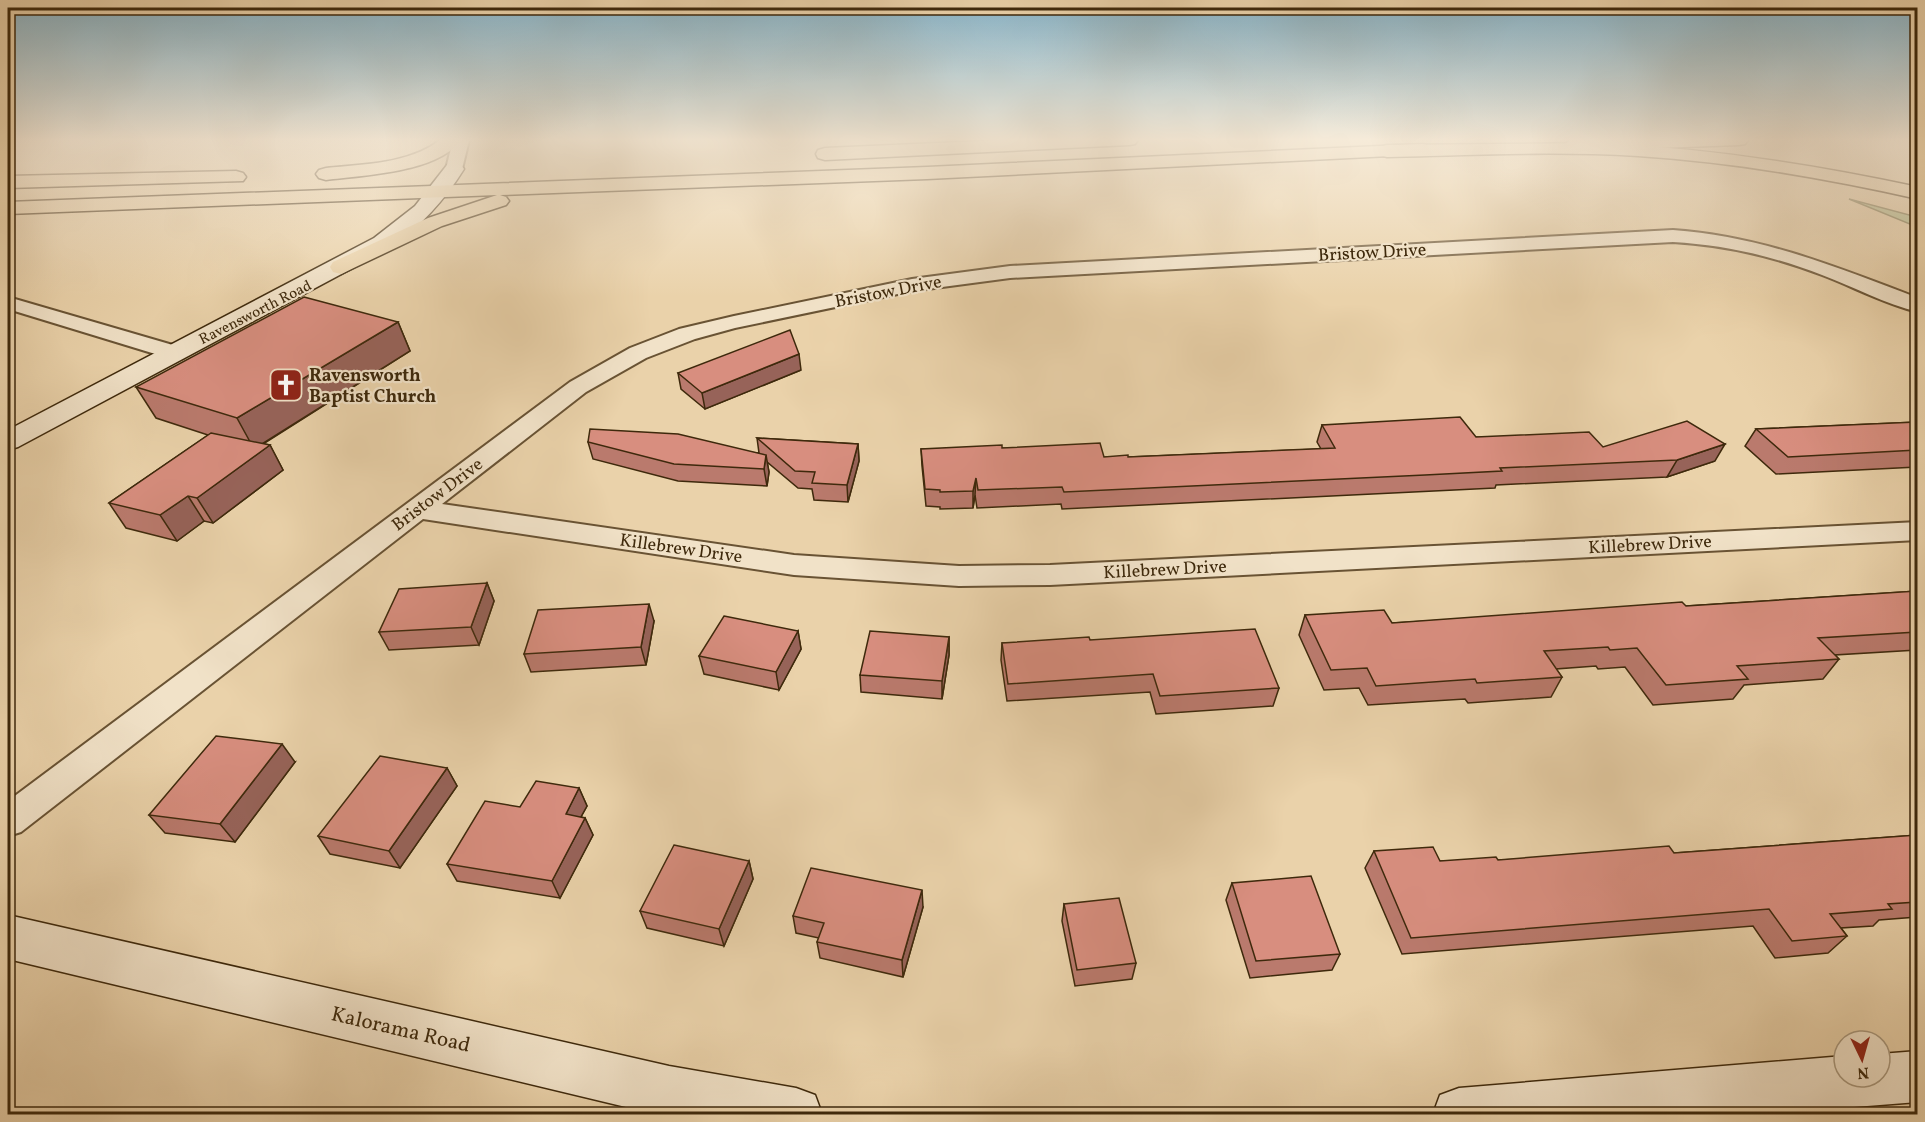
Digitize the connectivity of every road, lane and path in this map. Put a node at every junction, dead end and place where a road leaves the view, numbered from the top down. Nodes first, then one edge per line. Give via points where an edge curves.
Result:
1 (408, 192) edge
2 (439, 192) edge
3 (552, 192) edge
4 (345, 195) junction
5 (8, 208) edge
6 (401, 230) junction
7 (341, 267) junction
8 (8, 303) edge
9 (1917, 306) edge
10 (175, 353) junction
11 (8, 441) edge
12 (416, 510) junction
13 (1917, 531) edge
14 (8, 822) edge
15 (8, 937) edge
16 (1917, 1077) edge
17 (796, 1114) edge
18 (1459, 1114) edge

1 - 4 main road
2 - 6 street, Ravensworth Road
3 - 7 main road via 505,199 435,222
4 - 5 main road
4 - 6 main road via 395,202 405,216
6 - 7 street, Ravensworth Road
7 - 10 street, Ravensworth Road
8 - 10 street
9 - 12 street, Bristow Drive via 1774,250 1695,236 961,277 734,322 664,342 578,387
10 - 11 street, Ravensworth Road
12 - 13 street, Killebrew Drive via 794,565 959,576 1050,575
12 - 14 street, Bristow Drive
15 - 17 street, Kalorama Road via 669,1092
16 - 18 street

